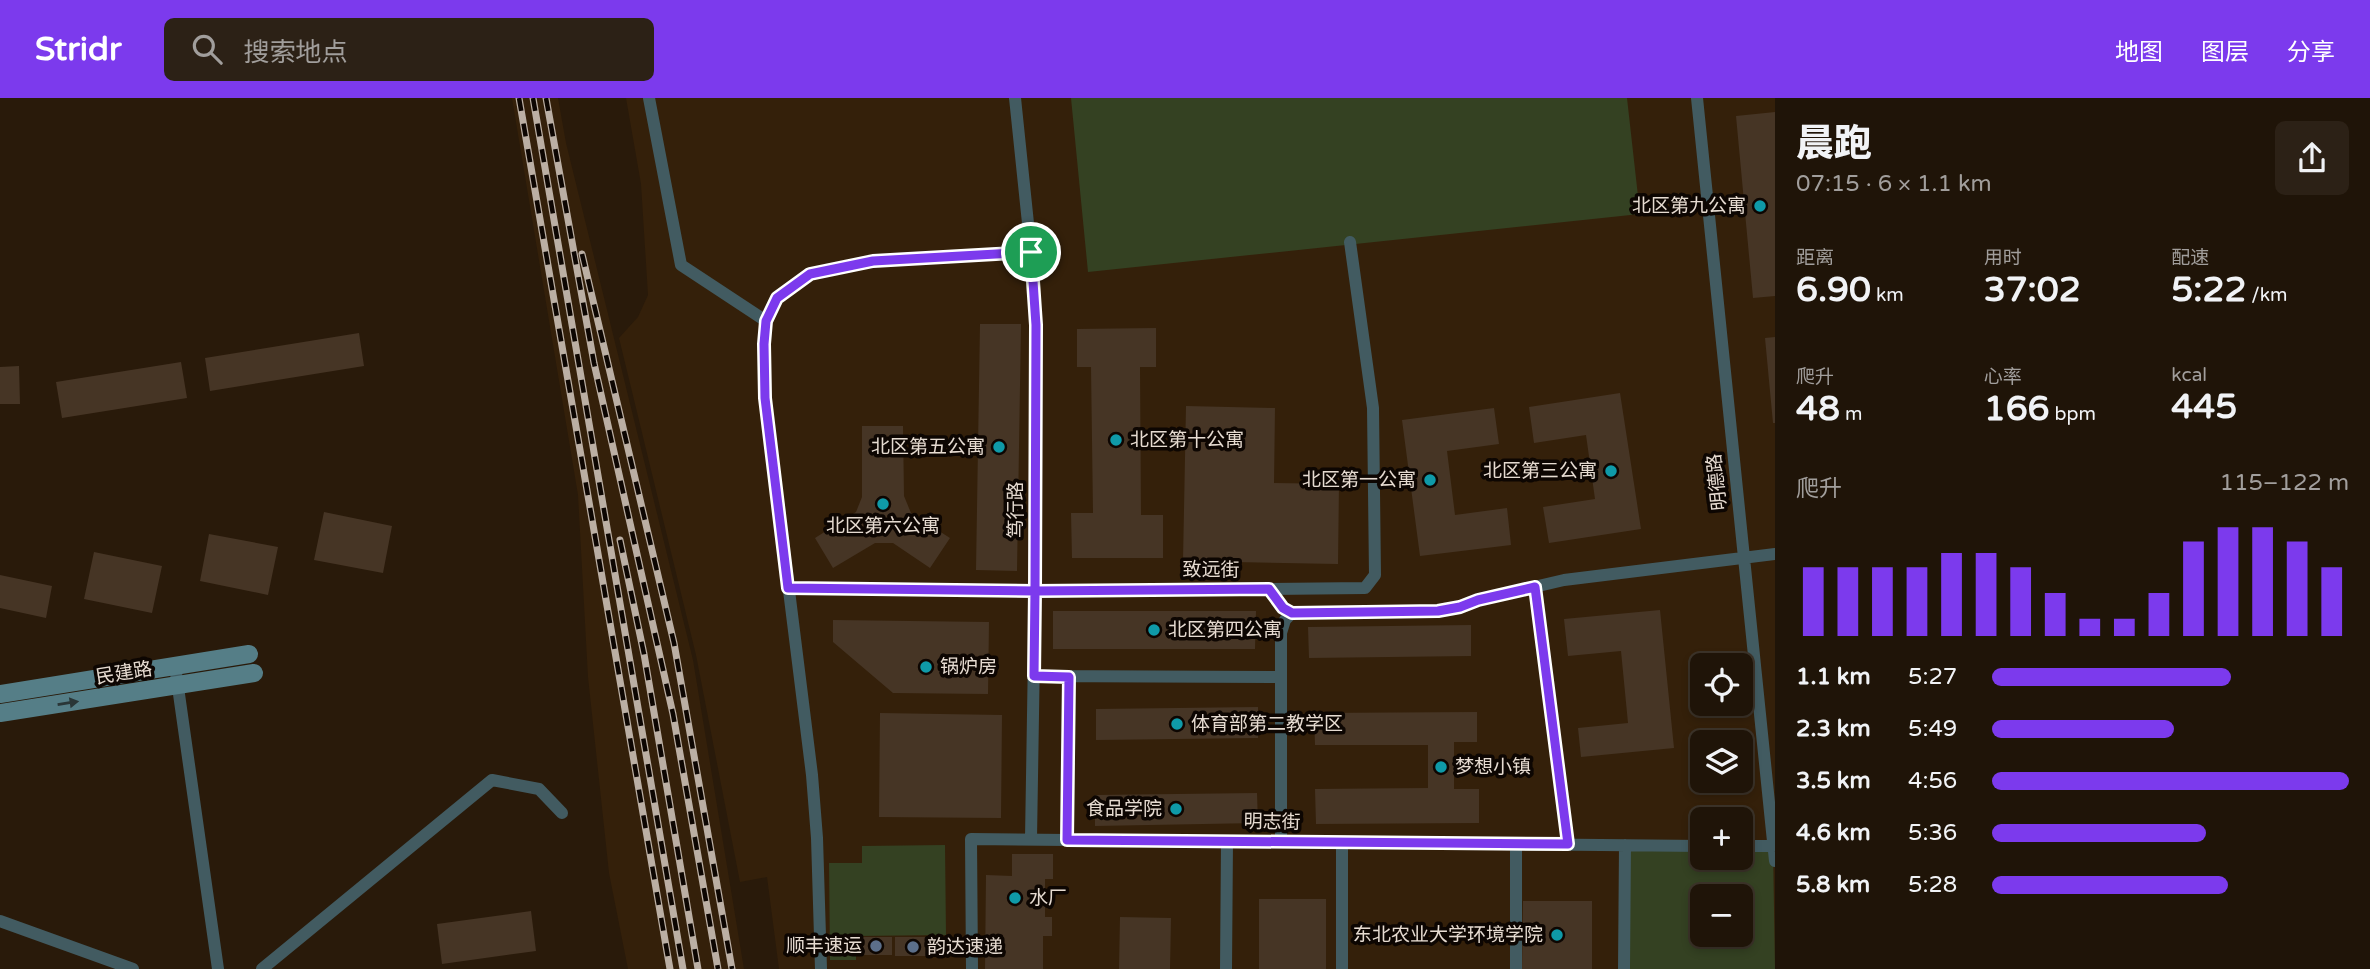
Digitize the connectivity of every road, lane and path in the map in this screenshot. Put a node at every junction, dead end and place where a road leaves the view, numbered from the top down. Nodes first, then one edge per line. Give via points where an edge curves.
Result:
1 (649, 98) edge
2 (1015, 98) edge
3 (1697, 98) edge
4 (1350, 242) dead end
5 (1031, 252) junction
6 (766, 321) junction
7 (1775, 554) edge
8 (1744, 558) junction
9 (1535, 587) junction
10 (788, 588) junction
11 (1269, 589) junction
12 (1035, 591) junction
13 (1292, 613) junction
14 (249, 654) dead end
15 (175, 666) junction
16 (254, 673) dead end
17 (1034, 676) junction
18 (1069, 677) junction
19 (1280, 677) junction
20 (178, 685) junction
21 (0, 694) edge
22 (0, 713) edge
23 (1769, 738) edge
24 (562, 813) dead end
25 (1031, 839) junction
26 (1067, 840) junction
27 (1227, 841) junction
28 (1281, 842) junction
29 (1342, 842) junction
30 (1517, 844) junction
31 (1568, 844) junction
32 (1625, 845) junction
33 (1690, 846) edge
34 (1753, 846) edge
35 (1773, 846) edge
36 (1775, 861) edge
37 (0, 921) edge
38 (133, 969) edge
39 (218, 969) edge
40 (262, 969) edge
41 (821, 969) edge
42 (972, 969) edge
43 (1226, 969) edge
44 (1342, 969) edge
45 (1516, 969) edge
46 (1624, 969) edge

1 - 6 street via 681,265
2 - 5 street, 笃行路
3 - 8 street, 明德路
4 - 11 street, 致远街 via 1373,408 1375,575 1365,588
5 - 6 street via 873,261 810,274 777,298
5 - 12 street, 笃行路 via 1036,325
6 - 10 street via 765,398
7 - 8 street
8 - 9 street
8 - 23 street, 明德路
9 - 13 street via 1438,611
9 - 31 street
10 - 12 street, 致远街
10 - 41 street via 815,813
11 - 12 street, 致远街
11 - 13 street
12 - 17 street, 笃行路
13 - 19 street via 1281,633
14 - 15 street, 民建路
15 - 20 street
15 - 21 street, 民建路
16 - 20 street, 民建路
17 - 18 street
17 - 25 street, 笃行路
18 - 19 street
18 - 26 street
19 - 28 street
22 -> 20 street, 民建路
20 - 39 street
23 - 35 street, 明德路
24 - 40 street via 539,789 492,780
25 - 26 street, 明志街
25 - 42 street, 明志街 via 971,839
26 - 27 street, 明志街
27 - 28 street, 明志街
27 - 43 street
28 - 29 street, 明志街
29 - 30 street, 明志街
29 - 44 street
30 - 31 street, 明志街
30 - 45 street
31 - 32 street, 明志街
32 - 33 street, 明志街
32 - 46 street
34 - 35 street
35 - 36 street, 明德路
37 - 38 street

